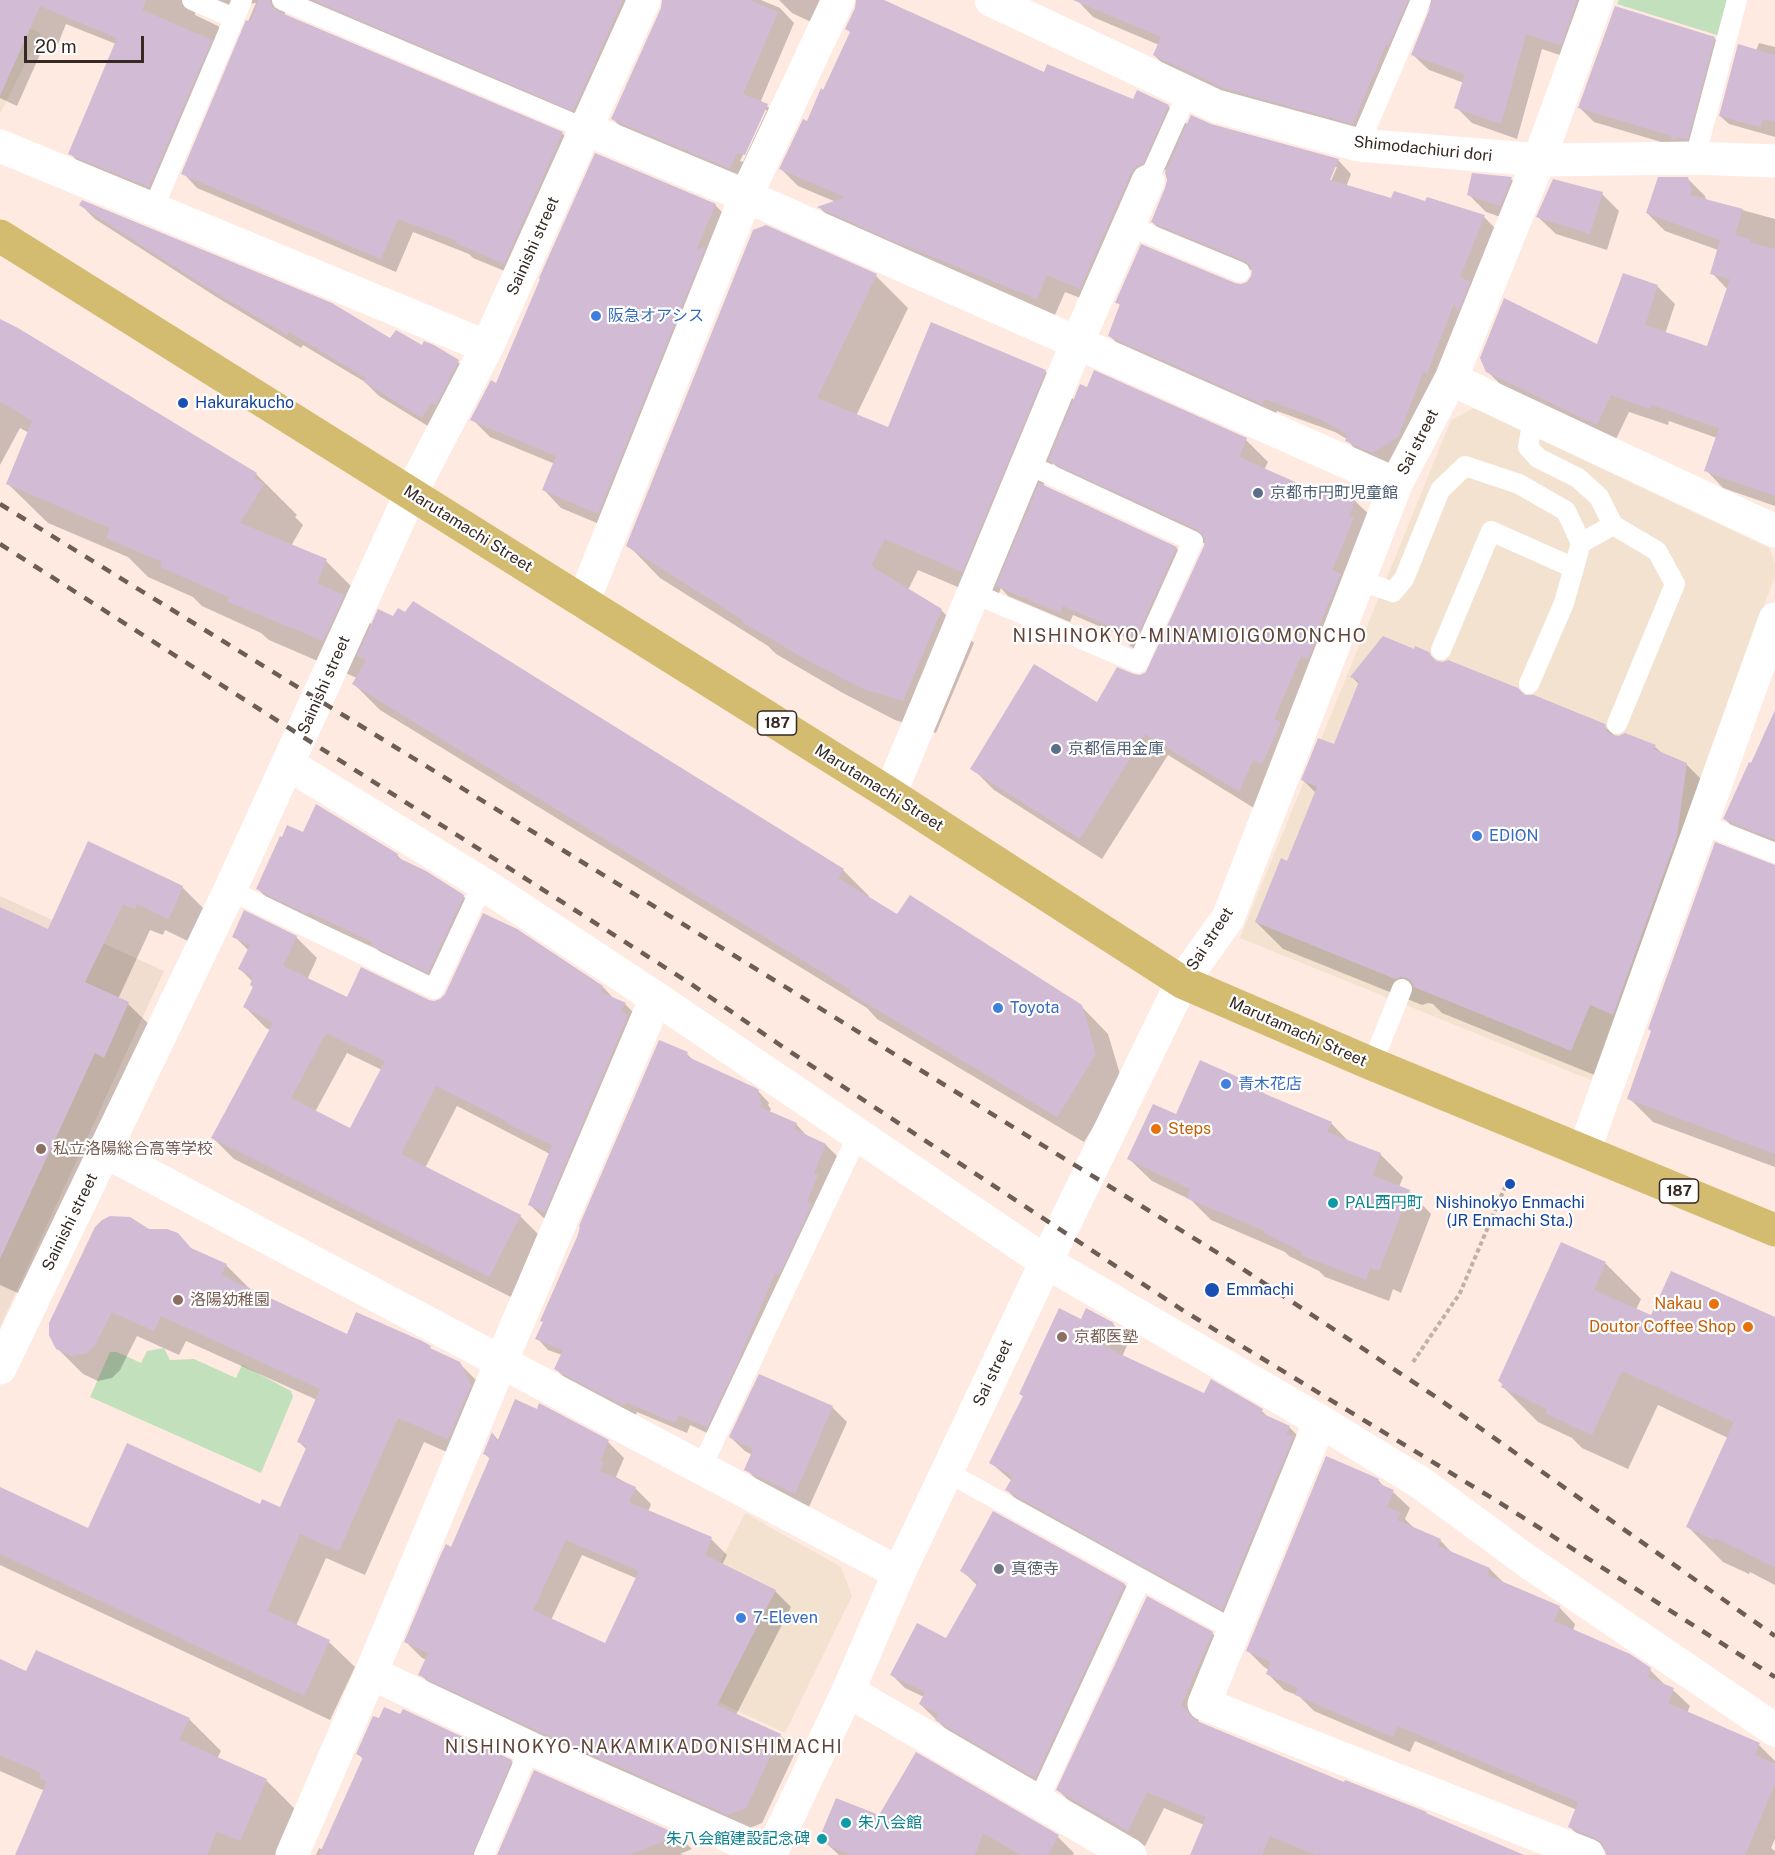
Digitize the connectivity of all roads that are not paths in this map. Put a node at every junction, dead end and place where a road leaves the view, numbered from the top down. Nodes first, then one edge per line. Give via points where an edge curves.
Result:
1 (192, 0) edge
2 (242, 0) edge
3 (282, 0) edge
4 (644, 0) edge
5 (838, 0) edge
6 (990, 0) edge
7 (1421, 0) edge
8 (1597, 0) edge
9 (1737, 0) edge
10 (1040, 10) edge
11 (234, 18) junction
12 (1188, 93) junction
13 (586, 129) junction
14 (1359, 145) junction
15 (0, 146) edge
16 (1695, 158) junction
17 (1539, 160) junction
18 (1775, 161) edge
19 (1148, 182) joint
20 (746, 196) junction
21 (153, 209) junction
22 (1129, 226) junction
23 (0, 236) edge
24 (1240, 272) dead end
25 (1077, 343) junction
26 (487, 347) junction
27 (1451, 379) junction
28 (1533, 418) junction
29 (1027, 464) junction
30 (1396, 484) junction
31 (411, 493) junction
32 (1613, 525) junction
33 (1775, 531) edge
34 (1581, 543) junction
35 (1574, 568) junction
36 (1359, 580) junction
37 (973, 593) junction
38 (583, 602) junction
39 (1775, 619) edge
40 (1441, 650) dead end
41 (1529, 684) dead end
42 (1617, 724) dead end
43 (288, 764) junction
44 (890, 794) junction
45 (1702, 824) junction
46 (1775, 853) edge
47 (483, 884) junction
48 (230, 890) junction
49 (1182, 982) junction
50 (1402, 989) dead end
51 (656, 998) junction
52 (1372, 1064) junction
53 (858, 1135) junction
54 (104, 1151) junction
55 (1584, 1151) junction
56 (1775, 1230) edge
57 (1046, 1262) junction
58 (501, 1362) junction
59 (0, 1368) edge
60 (1320, 1421) junction
61 (700, 1468) junction
62 (947, 1472) junction
63 (899, 1573) junction
64 (1141, 1579) junction
65 (1234, 1630) junction
66 (371, 1673) junction
67 (849, 1691) junction
68 (1775, 1730) edge
69 (530, 1748) junction
70 (1038, 1801) junction
71 (292, 1855) edge
72 (484, 1855) edge
73 (771, 1855) edge
74 (1130, 1855) edge
75 (1588, 1855) edge

1 - 11 lane
2 - 11 lane
3 - 13 lane
4 - 13 street, Sainishi street
5 - 20 street
6 - 10 street, Shimodachiuri dori
7 - 14 lane
8 - 17 street, Sai street
9 - 16 lane
10 - 12 street, Shimodachiuri dori
11 - 21 lane
12 - 14 street, Shimodachiuri dori via 1216,106
12 - 19 lane
13 - 20 street
13 - 26 street, Sainishi street
14 - 17 street, Shimodachiuri dori
15 - 21 street
16 - 17 street, Shimodachiuri dori
16 - 18 street, Shimodachiuri dori
17 - 27 street, Sai street
19 - 22 street
20 - 25 street
20 - 38 street
21 - 26 street
22 - 24 lane
22 - 25 street
23 - 31 main road, Marutamachi Street / 187
25 - 29 street
25 - 30 street
26 - 31 street, Sainishi street
27 - 28 street
27 - 30 street, Sai street
28 - 32 lane via 1528,447 1538,458 1578,478 1599,497
28 - 33 street
29 - 37 street
29 - 37 lane via 1193,541 1138,663
30 - 36 street, Sai street
31 - 38 main road, Marutamachi Street / 187
31 - 43 street, Sainishi street
32 - 34 lane
32 - 42 lane via 1657,551 1675,584
34 - 35 lane
34 - 36 lane via 1566,511 1519,484 1465,466 1440,490 1404,579 1393,592
35 - 40 lane via 1491,531
35 - 41 lane via 1564,603
36 - 49 street, Sai street via 1228,918
37 - 44 street
38 - 44 main road, Marutamachi Street / 187
39 - 45 street
43 - 47 street
43 - 48 street, Sainishi street
44 - 49 main road, Marutamachi Street / 187
45 - 46 lane
45 - 55 street
47 - 48 lane via 434,989
47 - 51 street
48 - 54 street, Sainishi street
49 - 52 main road, Marutamachi Street / 187
49 - 57 street, Sai street
50 - 52 lane
51 - 53 street
51 - 58 street
52 - 55 main road, Marutamachi Street / 187
53 - 57 street
53 - 61 lane
54 - 58 street
54 - 59 street, Sainishi street
55 - 56 main road, Marutamachi Street / 187
57 - 60 street
57 - 62 street, Sai street
58 - 61 street
58 - 66 street
60 - 65 street
60 - 68 street via 1420,1483
61 - 63 street
62 - 63 street, Sai street
62 - 64 lane
63 - 67 street, Sai street
64 - 65 lane
64 - 70 lane
65 - 75 street via 1204,1704
66 - 69 street
66 - 71 street
67 - 70 street
67 - 73 street, Sai street
69 - 72 lane
69 - 73 street
70 - 74 street

